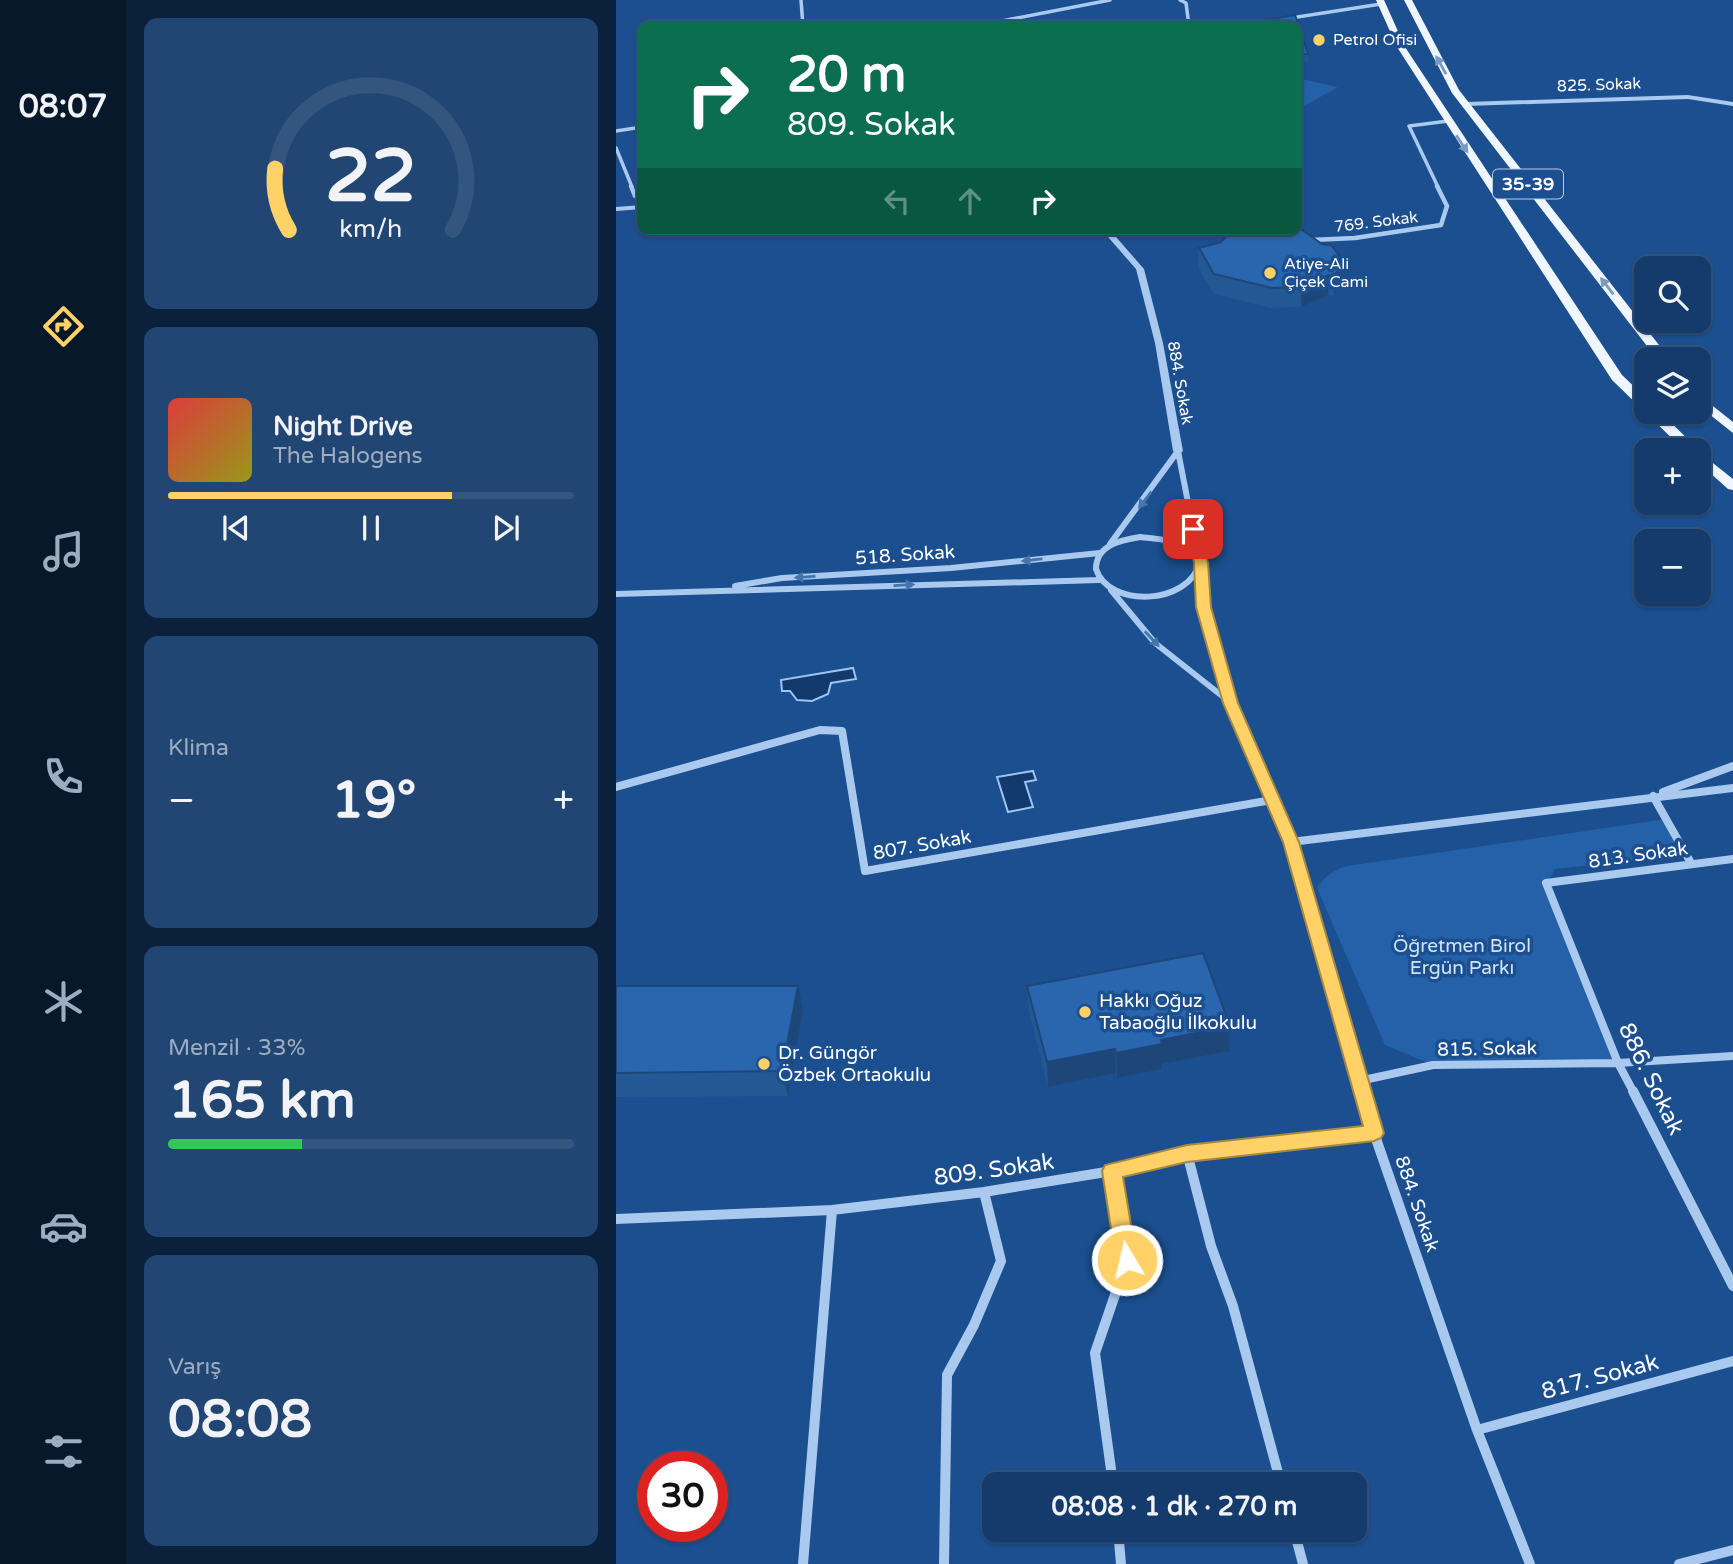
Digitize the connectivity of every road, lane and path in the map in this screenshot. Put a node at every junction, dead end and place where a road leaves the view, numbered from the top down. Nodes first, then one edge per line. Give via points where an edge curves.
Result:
1 (800, 0) edge
2 (1110, 0) edge
3 (1180, 0) edge
4 (1408, 0) edge
5 (1380, 2) edge
6 (802, 21) edge
7 (1002, 21) edge
8 (1188, 21) edge
9 (1269, 21) edge
10 (1466, 104) junction
11 (1733, 104) edge
12 (1448, 121) junction
13 (637, 128) edge
14 (616, 131) edge
15 (616, 148) edge
16 (637, 196) edge
17 (637, 207) edge
18 (616, 209) edge
19 (1110, 235) edge
20 (1304, 237) edge
21 (1655, 347) edge
22 (1634, 394) edge
23 (1711, 410) edge
24 (1665, 424) edge
25 (1733, 429) edge
26 (1679, 438) edge
27 (1178, 451) junction
28 (1711, 466) edge
29 (1733, 485) edge
30 (1109, 546) junction
31 (1100, 553) junction
32 (1198, 555) junction
33 (1201, 571) junction
34 (1099, 580) junction
35 (1108, 587) junction
36 (713, 589) junction
37 (616, 594) edge
38 (1231, 703) junction
39 (1733, 766) edge
40 (616, 787) edge
41 (1733, 788) edge
42 (1653, 796) junction
43 (1272, 800) junction
44 (1291, 842) junction
45 (1733, 859) edge
46 (1691, 863) junction
47 (1546, 883) joint
48 (1733, 1056) edge
49 (1618, 1062) junction
50 (1359, 1081) junction
51 (1374, 1133) junction
52 (1187, 1153) junction
53 (1112, 1171) junction
54 (984, 1192) junction
55 (832, 1210) junction
56 (616, 1219) edge
57 (1733, 1286) edge
58 (1733, 1361) edge
59 (1477, 1430) junction
60 (1111, 1472) edge
61 (1278, 1472) edge
62 (1119, 1542) edge
63 (1297, 1542) edge
64 (1733, 1550) edge
65 (803, 1564) edge
66 (944, 1564) edge
67 (1121, 1564) edge
68 (1303, 1564) edge
69 (1530, 1564) edge
70 (1679, 1564) edge

1 - 6 street
2 - 7 street
3 - 8 street via 1186,3
10 -> 4 main road, 35-39
5 - 9 street
5 - 12 main road, 35-39 via 1401,47
10 - 11 street, 825. Sokak via 1688,97
21 -> 10 main road, 35-39
12 - 20 street, 769. Sokak via 1409,125 1447,206 1441,225 1354,238 1314,241
12 -> 22 main road, 35-39 via 1617,377
13 - 14 street
15 - 16 street
17 - 18 street
19 - 27 street, 884. Sokak via 1140,269
23 - 25 main road
24 - 26 main road
27 -> 30 street
27 - 32 street, 884. Sokak
28 - 29 main road
30 - 31 street
30 - 32 street via 1158,537 1181,543
31 - 34 street via 1094,571
31 -> 36 street, 518. Sokak via 782,578
32 - 33 street
33 - 35 street via 1185,588 1155,596
33 - 38 street, 884. Sokak via 1203,607
34 - 35 street
36 -> 34 street, 518. Sokak
35 -> 38 street via 1155,643
36 - 37 street, 518. Sokak
38 - 43 street, 884. Sokak
39 - 42 street
40 - 43 street, 807. Sokak via 820,730 842,731 864,871
41 - 42 street
42 - 44 street
42 - 46 street
43 - 44 street, 884. Sokak
44 - 50 street, 884. Sokak
45 - 46 street, 813. Sokak
46 - 47 street, 813. Sokak
47 - 49 street, 886. Sokak
48 - 49 street, 815. Sokak
49 - 50 street, 815. Sokak via 1433,1065
49 - 57 street, 886. Sokak
50 - 51 street, 884. Sokak
51 - 52 street, 809. Sokak
51 - 59 street, 884. Sokak
52 - 53 street, 809. Sokak
52 - 61 street
53 - 54 street, 809. Sokak
53 - 60 street via 1127,1260 1096,1353
54 - 55 street, 809. Sokak
54 - 66 street via 1001,1261 947,1375
55 - 56 street, 809. Sokak
55 - 65 street
58 - 59 street, 817. Sokak
59 - 69 street, 884. Sokak
62 - 67 street
63 - 68 street
64 - 70 street

